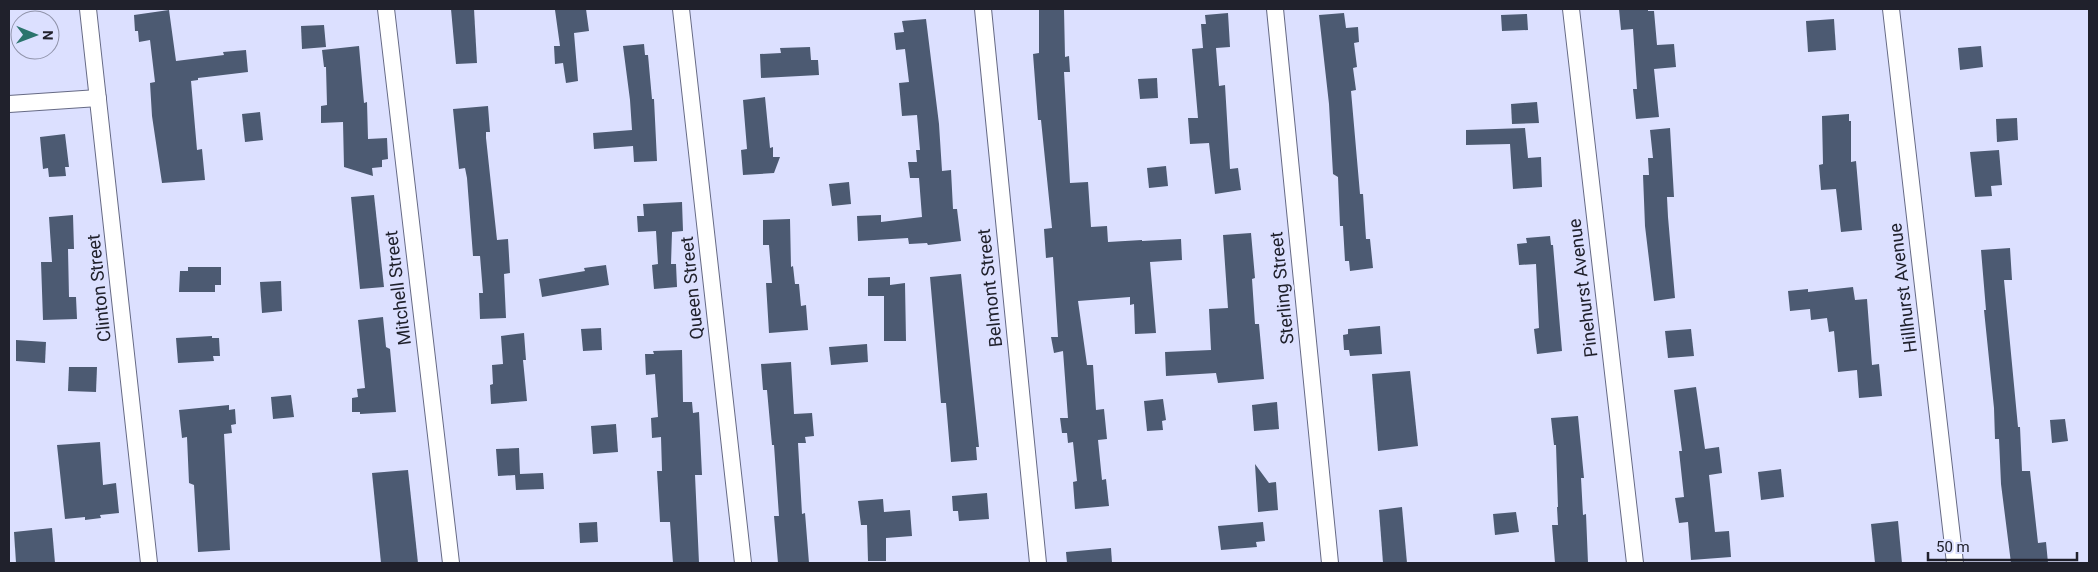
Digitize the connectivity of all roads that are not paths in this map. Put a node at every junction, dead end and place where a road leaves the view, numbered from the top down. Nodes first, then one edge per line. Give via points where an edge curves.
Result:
1 (88, 9) edge
2 (386, 9) edge
3 (681, 9) edge
4 (983, 9) edge
5 (1275, 9) edge
6 (1571, 9) edge
7 (1891, 9) edge
8 (98, 98) junction
9 (9, 104) edge
10 (149, 563) edge
11 (450, 563) edge
12 (743, 563) edge
13 (1038, 563) edge
14 (1330, 563) edge
15 (1635, 563) edge
16 (1955, 563) edge

1 - 8 street, Clinton Street
2 - 11 street, Mitchell Street
3 - 12 street, Queen Street
4 - 13 street, Belmont Street
5 - 14 street, Sterling Street
6 - 15 street, Pinehurst Avenue
7 - 16 street, Hillhurst Avenue
8 - 9 street
8 - 10 street, Clinton Street

